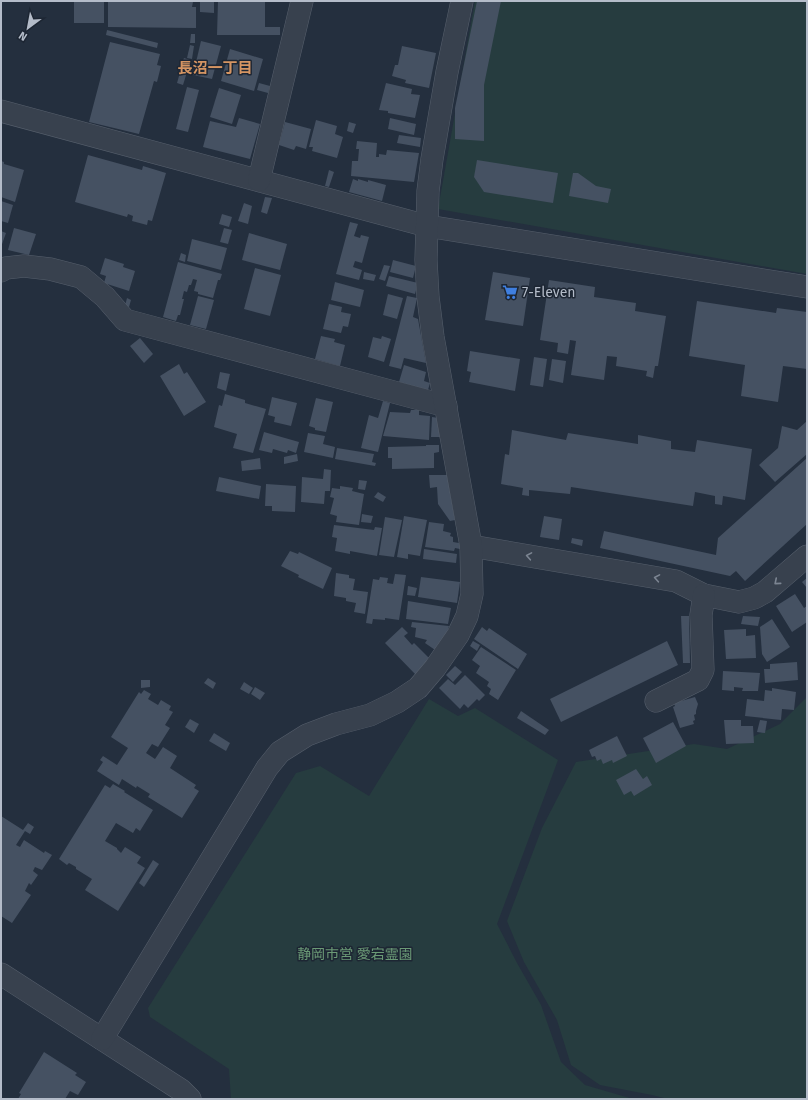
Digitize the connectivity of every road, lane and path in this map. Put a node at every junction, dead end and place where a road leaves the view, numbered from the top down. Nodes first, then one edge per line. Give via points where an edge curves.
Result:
1 (302, 1) edge
2 (462, 1) edge
3 (1, 111) edge
4 (259, 180) junction
5 (427, 226) junction
6 (1, 271) edge
7 (807, 287) edge
8 (446, 406) junction
9 (471, 546) junction
10 (807, 556) edge
11 (704, 595) junction
12 (656, 700) dead end
13 (1, 974) edge
14 (102, 1039) junction
15 (190, 1099) edge

1 - 4 street
2 - 5 street via 437,129 428,191
3 - 4 street
4 - 5 street
5 - 7 street
5 - 8 street via 428,298
6 - 8 street via 24,266 81,277 105,297 125,320
8 - 9 street
11 -> 9 street via 676,581
9 - 14 street via 472,594 466,616 458,635 435,668 418,688 398,702 370,715 307,735 280,752 267,768
10 -> 11 street via 765,592 754,598 739,602
11 - 12 street via 701,615 703,670 698,680
13 - 14 street
14 - 15 street via 181,1090

